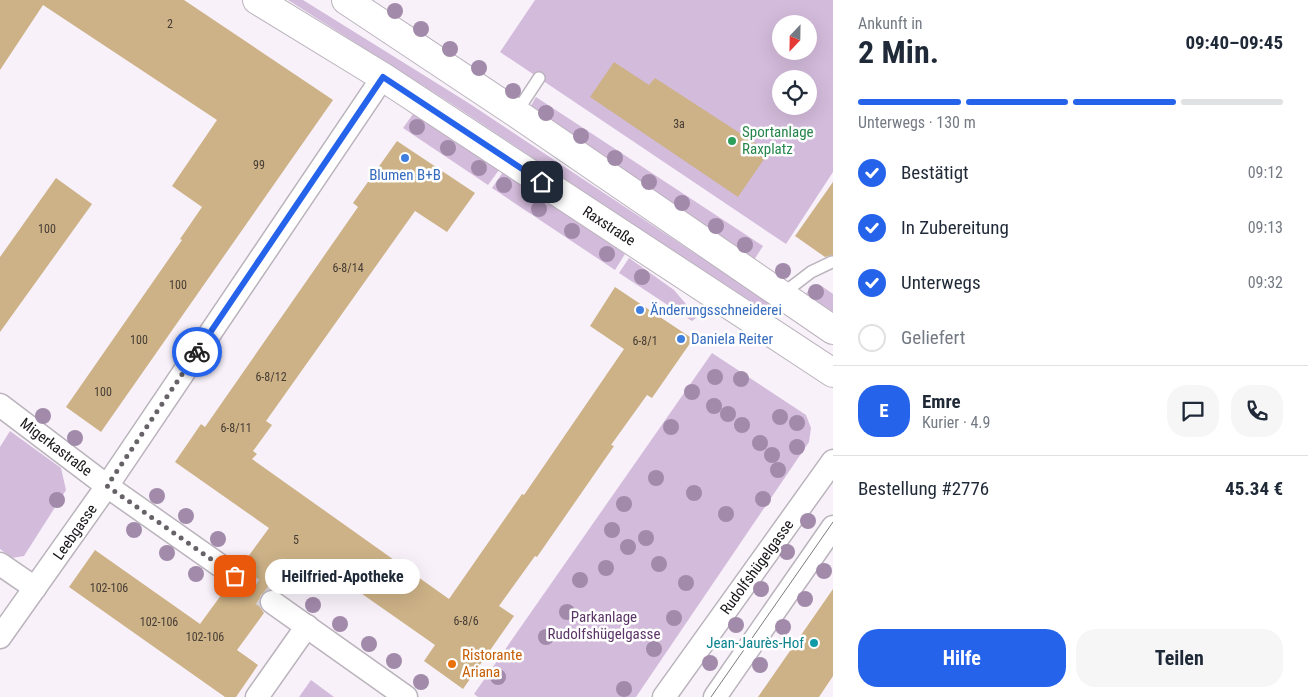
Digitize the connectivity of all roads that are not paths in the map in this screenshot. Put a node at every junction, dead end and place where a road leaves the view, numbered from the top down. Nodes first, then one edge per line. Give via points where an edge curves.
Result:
1 (257, 0) edge
2 (346, 0) edge
3 (383, 77) junction
4 (539, 78) dead end
5 (516, 113) junction
6 (832, 262) dead end
7 (781, 295) junction
8 (833, 330) edge
9 (833, 372) edge
10 (0, 405) edge
11 (833, 461) edge
12 (107, 486) junction
13 (833, 528) edge
14 (0, 564) edge
15 (235, 576) tunnel mouth
16 (35, 588) junction
17 (272, 602) tunnel mouth
18 (307, 626) junction
19 (0, 637) edge
20 (257, 697) edge
21 (406, 697) edge
22 (664, 697) edge
23 (716, 697) edge

1 - 3 main road, Raxstraße
2 - 5 main road
3 - 9 main road, Raxstraße
3 - 12 street, Leebgasse
4 - 5 lane
5 - 7 main road
6 - 7 lane via 811,272
7 - 8 main road
10 - 12 street, Migerkastraße
11 - 22 street, Rudolfshügelgasse
12 - 15 street, Migerkastraße
12 - 16 street, Leebgasse
13 - 23 street
14 - 16 street
16 - 19 street, Leebgasse
17 - 18 street
18 - 20 street
18 - 21 street

